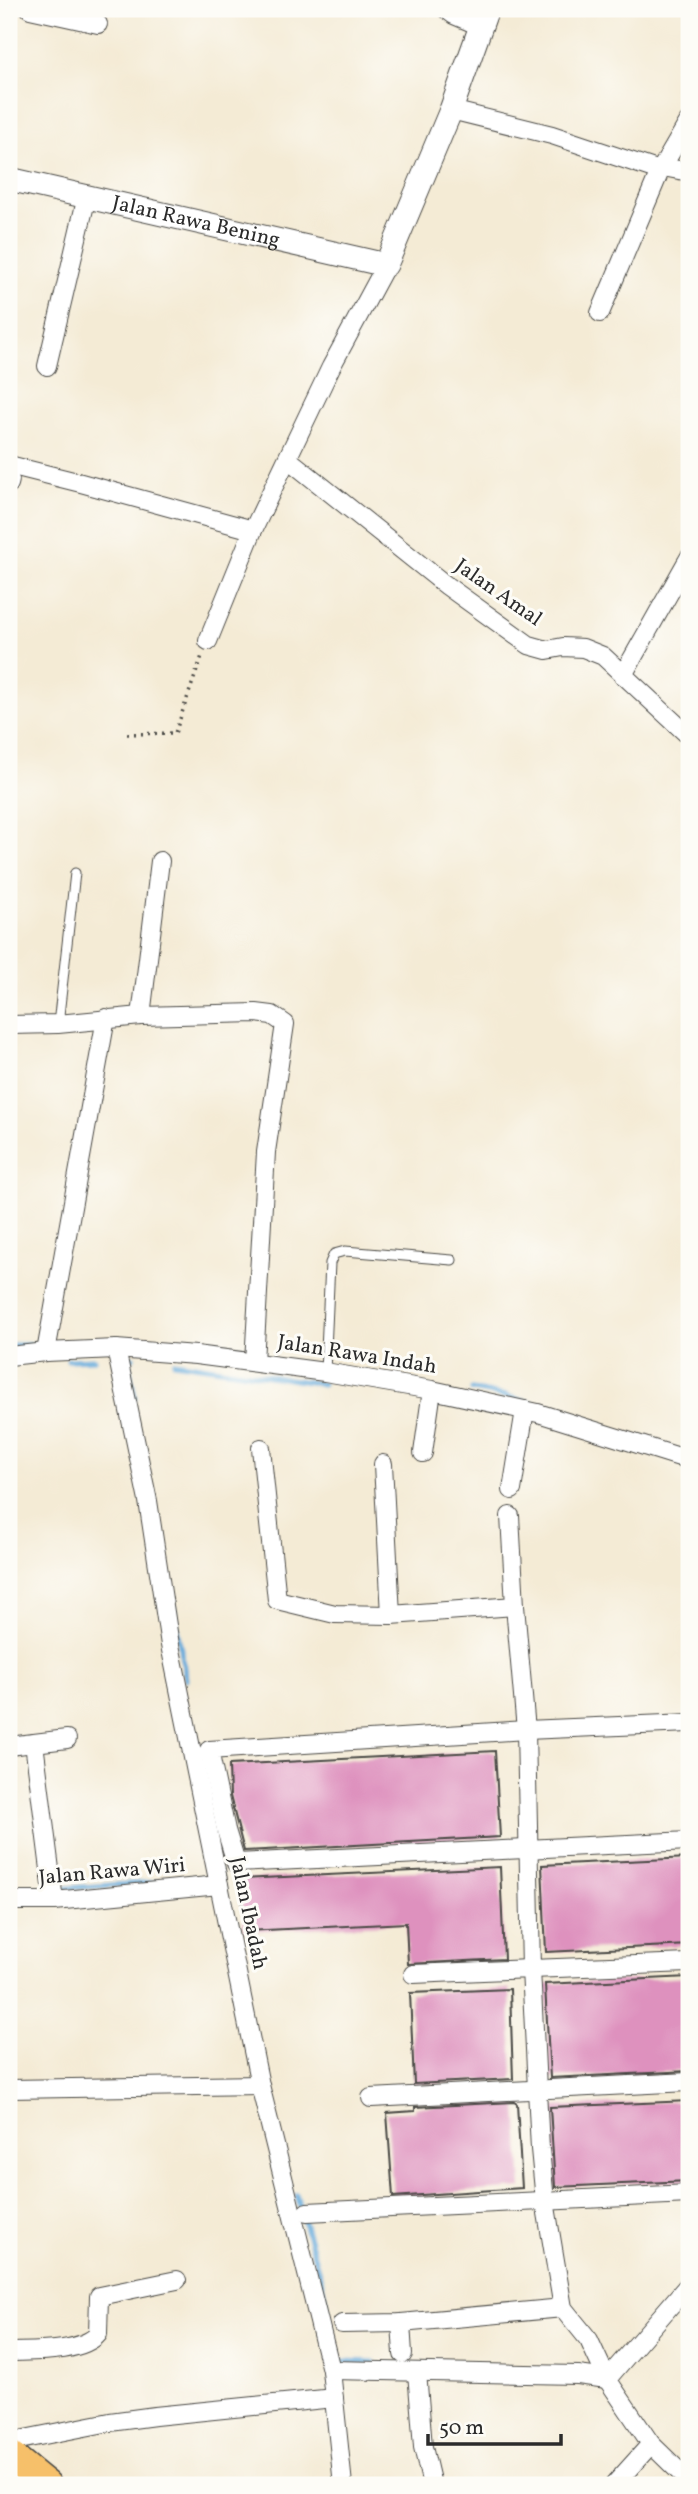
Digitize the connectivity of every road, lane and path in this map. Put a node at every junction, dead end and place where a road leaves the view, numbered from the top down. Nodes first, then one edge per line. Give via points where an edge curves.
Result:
1 (30, 9) edge
2 (446, 9) edge
3 (484, 17) edge
4 (98, 24) dead end
5 (451, 110) junction
6 (689, 121) edge
7 (662, 169) junction
8 (689, 172) edge
9 (9, 179) edge
10 (87, 196) junction
11 (386, 265) junction
12 (600, 313) dead end
13 (47, 366) dead end
14 (288, 459) junction
15 (9, 477) edge
16 (253, 530) junction
17 (689, 558) edge
18 (208, 641) joint
19 (623, 675) junction
20 (127, 734) dead end
21 (689, 736) edge
22 (160, 860) dead end
23 (75, 873) dead end
24 (141, 1016) junction
25 (106, 1018) junction
26 (58, 1024) junction
27 (9, 1025) edge
28 (452, 1260) dead end
29 (116, 1349) junction
30 (46, 1352) junction
31 (9, 1356) edge
32 (254, 1362) junction
33 (325, 1372) junction
34 (432, 1390) junction
35 (525, 1410) junction
36 (261, 1448) dead end
37 (423, 1453) dead end
38 (689, 1460) edge
39 (383, 1464) dead end
40 (512, 1490) dead end
41 (510, 1516) dead end
42 (515, 1606) junction
43 (391, 1615) junction
44 (689, 1723) edge
45 (526, 1730) junction
46 (67, 1739) dead end
47 (34, 1743) junction
48 (9, 1746) edge
49 (689, 1841) edge
50 (529, 1850) junction
51 (219, 1885) junction
52 (9, 1901) edge
53 (54, 1901) junction
54 (689, 1963) edge
55 (531, 1969) junction
56 (412, 1975) dead end
57 (689, 2082) edge
58 (260, 2085) junction
59 (9, 2089) edge
60 (537, 2091) junction
61 (371, 2098) dead end
62 (689, 2194) edge
63 (545, 2201) junction
64 (307, 2212) dead end
65 (177, 2280) dead end
66 (689, 2284) edge
67 (563, 2308) junction
68 (401, 2323) junction
69 (342, 2324) dead end
70 (9, 2352) edge
71 (403, 2354) dead end
72 (331, 2370) junction
73 (417, 2372) junction
74 (607, 2379) junction
75 (334, 2398) junction
76 (651, 2444) junction
77 (14, 2464) edge
78 (689, 2481) edge
79 (47, 2485) edge
80 (343, 2485) edge
81 (432, 2485) edge
82 (614, 2485) edge

1 - 4 street
2 - 3 street via 454,15
3 - 5 street
5 - 7 street
5 - 11 street
6 - 7 street
7 - 8 street
7 - 12 street
9 - 10 street, Jalan Rawa Bening
10 - 11 street, Jalan Rawa Bening
10 - 13 street
11 - 14 street
14 - 16 street
14 - 19 street, Jalan Amal via 529,645 547,650 583,648 603,656
15 - 16 street via 81,483
16 - 18 street
17 - 19 street
18 - 20 path via 174,733
19 - 21 street, Jalan Amal
22 - 24 street
23 - 26 lane
24 - 25 street
24 - 32 street via 256,1013 272,1015 285,1024 266,1152
25 - 26 street
25 - 30 street
26 - 27 street
28 - 33 lane via 345,1251 334,1254
29 - 30 street, Jalan Rawa Indah
29 - 32 street, Jalan Rawa Indah
29 - 51 street, Jalan Ibadah
30 - 31 street, Jalan Rawa Indah
32 - 33 street, Jalan Rawa Indah
33 - 34 street, Jalan Rawa Indah
34 - 35 street, Jalan Rawa Indah
34 - 37 street
35 - 38 street, Jalan Rawa Indah
35 - 40 street
36 - 43 street via 277,1600 335,1614
39 - 43 street
41 - 42 street
42 - 43 street
42 - 45 street
44 - 45 street
45 - 50 street
45 - 50 street via 209,1750 236,1863
46 - 47 street
47 - 48 street
47 - 53 street
49 - 50 street
50 - 55 street
51 - 53 street, Jalan Rawa Wiri
51 - 58 street, Jalan Ibadah
52 - 53 street, Jalan Rawa Wiri
54 - 55 street
55 - 56 street
55 - 60 street
57 - 60 street
58 - 59 street
58 - 72 street, Jalan Ibadah
60 - 61 street
60 - 63 street
62 - 63 street
63 - 64 street
63 - 67 street
65 - 70 street via 99,2297 98,2334 91,2342
66 - 74 street
67 - 68 street
67 - 74 street via 589,2340
68 - 69 street
68 - 71 street
72 - 73 street
72 - 75 street, Jalan Ibadah
73 - 74 street
73 - 81 street via 423,2447
74 - 76 street
75 - 77 street via 110,2422
75 - 80 street, Jalan Ibadah
76 - 78 street
76 - 82 street
77 - 79 main road

